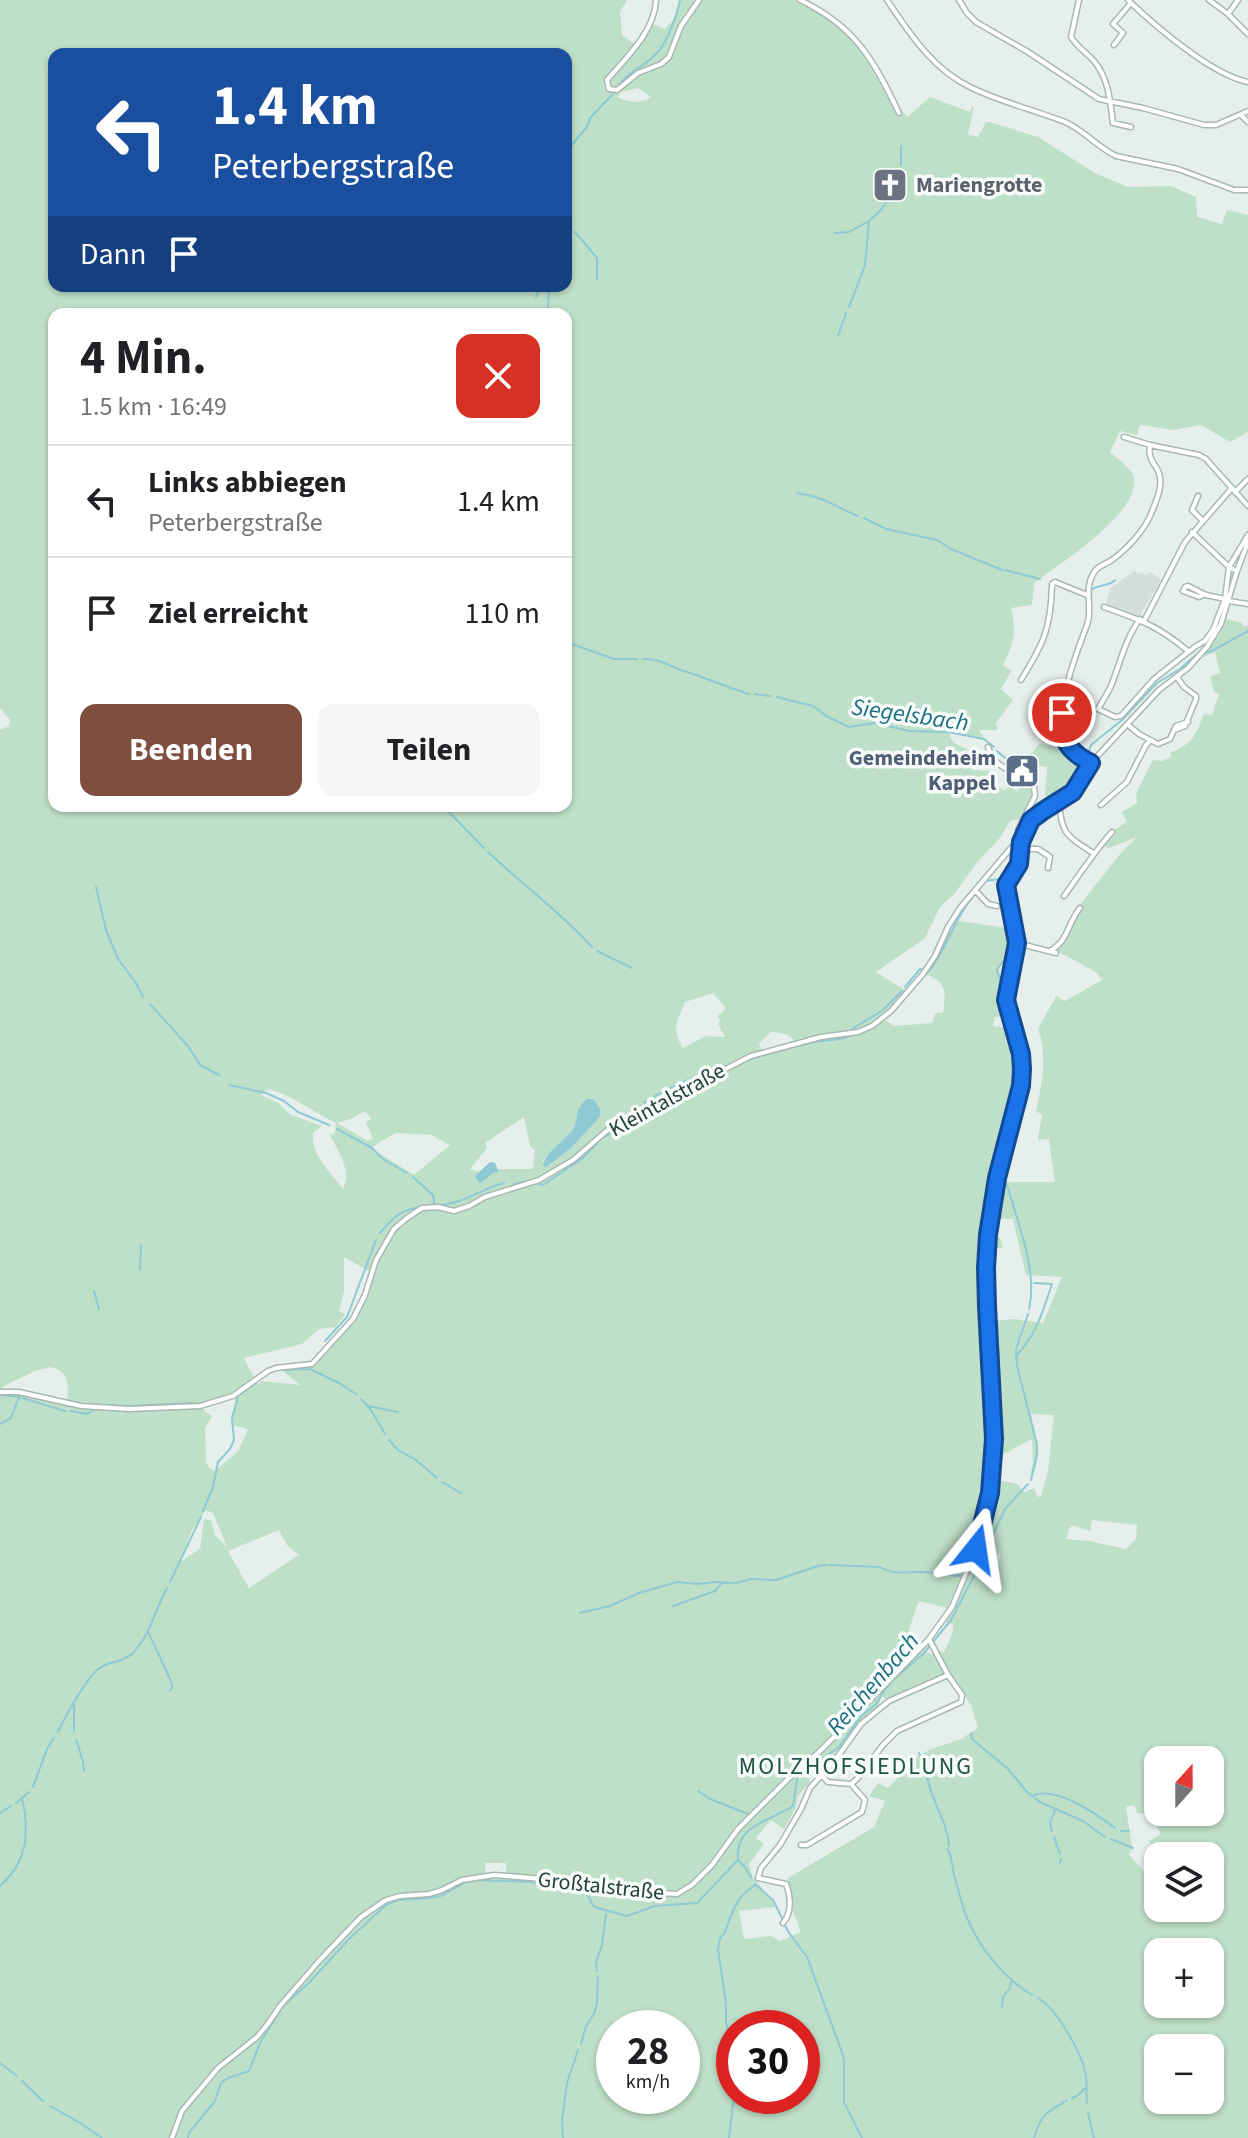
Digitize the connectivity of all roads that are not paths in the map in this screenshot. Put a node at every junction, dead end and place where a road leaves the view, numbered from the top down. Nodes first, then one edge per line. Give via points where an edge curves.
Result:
1 (656, 0) edge
2 (699, 0) edge
3 (800, 0) edge
4 (887, 0) edge
5 (959, 0) edge
6 (1079, 0) edge
7 (1209, 0) edge
8 (1238, 0) edge
9 (1129, 1) edge
10 (1228, 14) junction
11 (1248, 34) edge
12 (1114, 45) dead end
13 (1248, 82) edge
14 (1110, 102) junction
15 (1248, 111) edge
16 (899, 113) dead end
17 (1242, 116) junction
18 (1248, 122) edge
19 (1131, 127) dead end
20 (1248, 190) edge
21 (1124, 437) dead end
22 (1150, 445) junction
23 (1248, 479) edge
24 (1233, 490) junction
25 (1198, 496) dead end
26 (1248, 506) edge
27 (1203, 520) junction
28 (1192, 532) junction
29 (1248, 535) edge
30 (1248, 542) edge
31 (1229, 567) junction
32 (1237, 571) junction
33 (1204, 594) dead end
34 (1087, 595) junction
35 (1227, 600) junction
36 (1248, 604) edge
37 (1104, 607) dead end
38 (1142, 620) junction
39 (1188, 651) junction
40 (1177, 677) junction
41 (1021, 680) dead end
42 (1127, 724) junction
43 (1150, 741) junction
44 (988, 747) dead end
45 (1088, 761) junction
46 (1059, 801) junction
47 (1101, 805) dead end
48 (1112, 832) dead end
49 (1021, 833) junction
50 (1021, 842) junction
51 (1021, 849) junction
52 (1093, 853) junction
53 (1048, 868) dead end
54 (975, 890) junction
55 (1064, 896) dead end
56 (997, 906) dead end
57 (1080, 908) dead end
58 (1017, 943) junction
59 (0, 1392) edge
60 (931, 1642) junction
61 (948, 1675) junction
62 (820, 1774) junction
63 (851, 1784) junction
64 (801, 1845) dead end
65 (783, 1923) dead end
66 (172, 2138) edge

1 - 2 street via 645,33 607,80 609,89 617,90 669,57
3 - 16 street via 854,36 881,73
4 - 20 street via 926,54 963,83 1074,126 1116,156
5 - 14 street via 988,30
6 - 14 street via 1071,37 1103,74
7 - 10 street
8 - 10 street
9 - 12 street via 1113,24 1123,33
9 - 13 street via 1171,38 1220,71
10 - 11 street
14 - 17 street via 1204,125
14 - 19 street via 1113,123
15 - 17 street
17 - 18 street
21 - 22 street
22 - 24 street via 1199,455
22 - 34 street via 1148,455 1160,482 1149,518 1121,552 1095,570
23 - 24 street
24 - 26 street
24 - 27 street
25 - 27 street via 1192,510
27 - 28 street
28 - 31 street
28 - 38 street
29 - 31 street
30 - 32 street, Großtalstraße
31 - 32 street
31 - 35 street
32 - 35 street, Großtalstraße
33 - 35 street
34 - 41 street via 1052,584 1047,632
34 - 45 street via 1090,611 1060,721 1063,739
35 - 36 street
35 - 39 street via 1205,641
35 - 40 street, Großtalstraße via 1207,647
37 - 38 street
38 - 39 street
38 - 39 street via 1098,709 1121,716
40 - 42 street, Großtalstraße
40 - 43 street via 1196,696 1188,722 1170,739
42 - 43 street
42 - 45 street, Großtalstraße
43 - 47 street via 1127,782
44 - 49 street via 992,758 1036,790
45 - 46 street, Großtalstraße via 1073,792
46 - 49 street, Großtalstraße
46 - 52 street via 1065,832
48 - 52 street
49 - 50 street, Großtalstraße
50 - 51 street, Großtalstraße
50 - 54 street, Kleintalstraße
51 - 53 street via 1038,849 1050,857
51 - 58 street, Großtalstraße via 1006,890
52 - 55 street
54 - 56 street
54 - 59 street, Kleintalstraße via 925,971 872,1026 738,1061 610,1128 539,1180 454,1211 422,1208 394,1229 353,1319 312,1364 276,1368 233,1396 200,1406 81,1406
57 - 58 street via 1053,952
58 - 60 street, Großtalstraße via 1006,1000 1021,1054 1021,1086 997,1178 986,1268 994,1439 990,1493 967,1574
60 - 61 street
60 - 66 street, Großtalstraße via 843,1722 834,1737 738,1829 712,1865 677,1894 494,1875 379,1904 319,1961 257,2037 190,2099
61 - 62 street via 870,1715
61 - 63 street via 961,1702 897,1731
62 - 63 street via 828,1782
62 - 65 street via 759,1872 758,1878 786,1884 790,1908
63 - 64 street via 865,1800 862,1812

